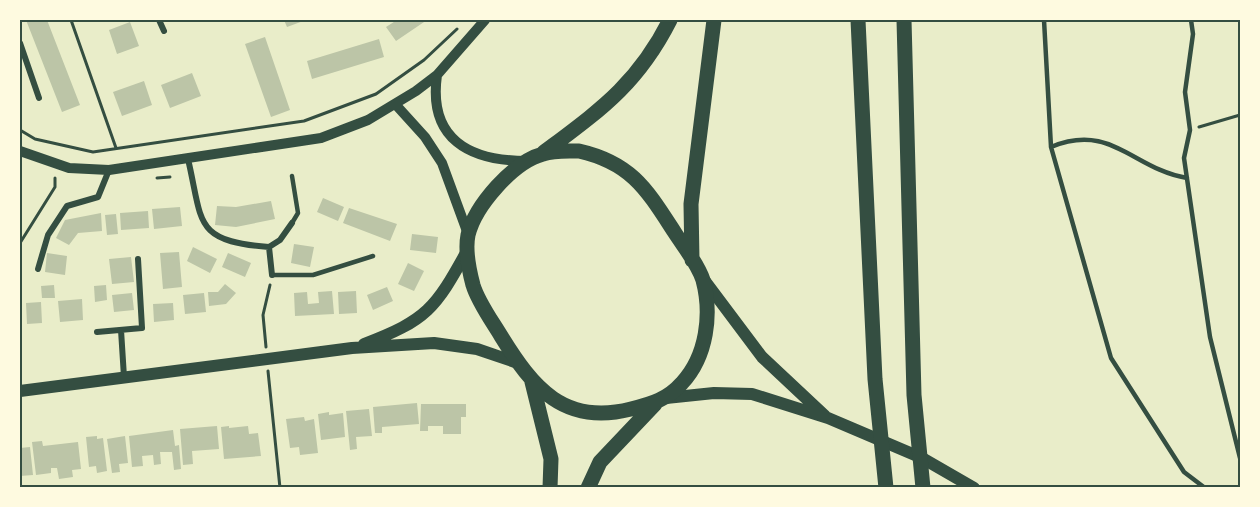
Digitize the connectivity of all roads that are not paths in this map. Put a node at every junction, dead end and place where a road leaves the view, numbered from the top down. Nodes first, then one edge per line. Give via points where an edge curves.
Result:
1 (159, 20) edge
2 (485, 20) edge
3 (670, 20) edge
4 (714, 20) edge
5 (858, 20) edge
6 (904, 20) edge
7 (1044, 20) edge
8 (1191, 20) edge
9 (164, 31) dead end
10 (20, 43) edge
11 (437, 75) junction
12 (39, 98) dead end
13 (396, 105) junction
14 (1051, 147) junction
15 (20, 151) edge
16 (543, 153) junction
17 (188, 159) junction
18 (527, 161) junction
19 (109, 170) junction
20 (292, 177) dead end
21 (1187, 178) junction
22 (292, 223) joint
23 (468, 234) junction
24 (269, 247) junction
25 (467, 251) junction
26 (373, 256) dead end
27 (138, 259) dead end
28 (692, 260) junction
29 (38, 270) dead end
30 (272, 275) joint
31 (702, 279) junction
32 (121, 330) junction
33 (97, 332) dead end
34 (352, 348) junction
35 (518, 363) junction
36 (124, 378) junction
37 (531, 382) junction
38 (20, 391) edge
39 (661, 401) junction
40 (828, 418) junction
41 (1240, 458) edge
42 (970, 484) edge
43 (550, 488) edge
44 (588, 488) edge
45 (885, 488) edge
46 (923, 488) edge
47 (1205, 488) edge

1 - 9 street
2 - 11 street
3 - 16 highway via 653,52 630,82 592,117
4 - 28 highway via 691,204
5 - 45 highway via 875,379
6 - 46 highway via 914,395
7 - 14 lane
8 - 21 lane via 1193,34 1185,92 1190,130 1184,158
10 - 12 street
11 - 13 street
11 - 18 street via 436,111 452,140 483,156
13 - 17 street via 321,138
13 - 23 street via 442,163
14 - 21 lane via 1071,139 1098,140 1167,174
14 - 47 lane via 1111,358 1184,472
15 - 19 street via 69,168
16 - 18 highway
16 - 28 highway via 579,151 604,157 628,172 651,194
17 - 19 street
17 - 24 street via 207,229 217,237 247,246
18 - 23 highway via 492,191
19 - 29 street via 98,198 67,206 48,235
20 - 22 lane via 298,213
21 - 41 lane via 1210,337
22 - 24 street via 280,240
23 - 25 highway
24 - 30 street
25 - 34 main road via 441,297 424,315 394,333
25 - 35 highway via 473,286
26 - 30 lane via 313,275
27 - 32 street via 142,328
28 - 31 highway
31 - 39 highway via 708,320 703,344 688,376
31 - 40 main road via 762,357
32 - 33 street
32 - 36 street
34 - 35 main road via 434,343 477,349
34 - 36 main road
35 - 37 highway
36 - 38 main road
37 - 39 highway via 564,406 593,413 624,411
37 - 43 highway via 551,459
39 - 40 main road via 714,393 752,394
39 - 44 highway via 600,462
40 - 42 main road via 922,458

